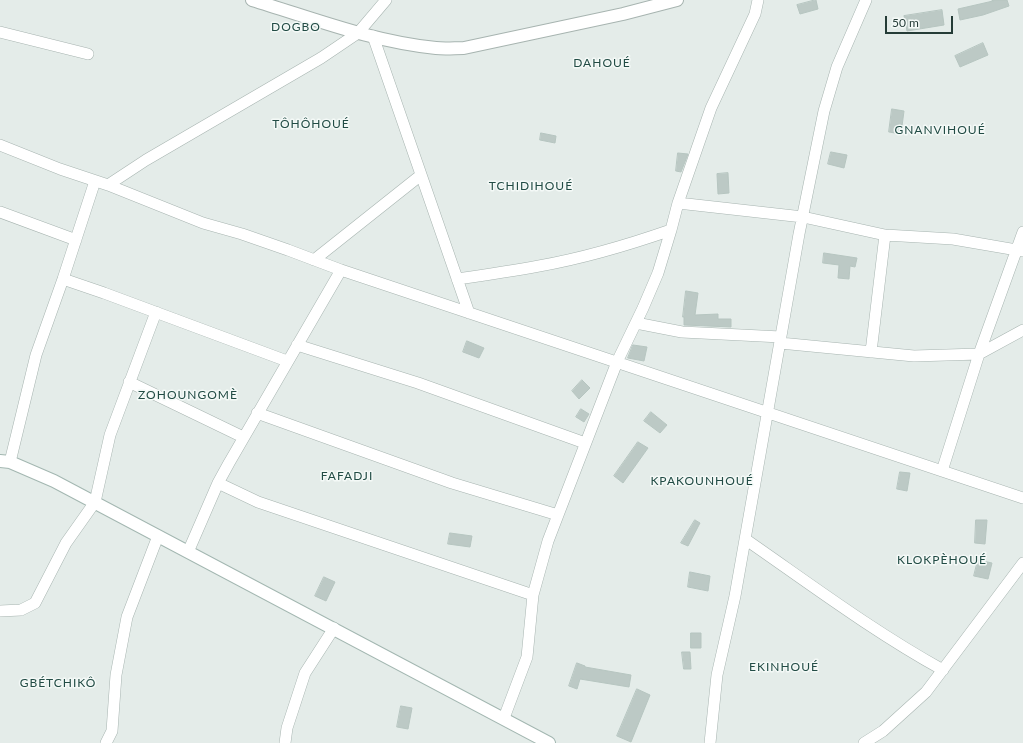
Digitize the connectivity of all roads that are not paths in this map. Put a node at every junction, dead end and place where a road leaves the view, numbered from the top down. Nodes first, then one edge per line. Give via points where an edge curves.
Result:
1 (252, 0) edge
2 (386, 0) edge
3 (677, 0) edge
4 (758, 0) edge
5 (866, 0) edge
6 (0, 32) edge
7 (358, 33) junction
8 (373, 36) junction
9 (88, 54) dead end
10 (0, 145) edge
11 (421, 175) junction
12 (95, 181) junction
13 (108, 185) junction
14 (678, 203) junction
15 (0, 212) edge
16 (803, 217) junction
17 (671, 230) junction
18 (1023, 232) edge
19 (885, 235) junction
20 (76, 240) junction
21 (1020, 251) edge
22 (314, 260) junction
23 (341, 270) junction
24 (63, 279) junction
25 (457, 279) junction
26 (156, 312) junction
27 (469, 313) junction
28 (636, 323) junction
29 (1023, 330) edge
30 (781, 340) junction
31 (297, 345) junction
32 (871, 352) junction
33 (978, 354) junction
34 (287, 361) junction
35 (617, 362) junction
36 (129, 382) junction
37 (257, 413) junction
38 (767, 413) junction
39 (243, 437) junction
40 (585, 443) junction
41 (5, 462) edge
42 (942, 471) junction
43 (218, 483) junction
44 (1023, 498) edge
45 (95, 502) junction
46 (558, 516) junction
47 (158, 536) junction
48 (745, 539) junction
49 (188, 552) junction
50 (1023, 563) edge
51 (533, 595) junction
52 (0, 611) edge
53 (334, 628) junction
54 (943, 670) junction
55 (504, 718) junction
56 (106, 743) edge
57 (285, 743) edge
58 (549, 743) edge
59 (710, 743) edge
60 (864, 743) edge

1 - 7 main road
2 - 7 street
3 - 8 main road via 616,16 464,48 437,48
4 - 14 street via 755,14 711,108
5 - 16 street via 838,67 824,111
6 - 9 street
7 - 8 main road
7 - 13 street
8 - 11 street
10 - 12 street
11 - 22 street
11 - 25 street
12 - 13 street
12 - 20 street
13 - 22 street via 203,223
14 - 16 street
14 - 17 street
15 - 20 street
16 - 19 street
16 - 30 street
17 - 25 street via 639,242 580,257
17 - 28 street via 658,274
18 - 21 street
19 - 21 street via 953,239
19 - 32 street
20 - 24 street
21 - 33 street
22 - 23 street
23 - 27 street
23 - 31 street
24 - 26 street
24 - 41 street via 36,355
25 - 27 street
26 - 34 street
26 - 36 street
27 - 35 street
28 - 30 street via 682,332
28 - 35 street
29 - 33 street
30 - 32 street
30 - 38 street
31 - 34 street
31 - 40 street via 418,383
32 - 33 street via 914,356
33 - 42 street
34 - 37 street
35 - 38 street
35 - 40 street
36 - 39 street
36 - 45 street via 110,435
37 - 39 street
37 - 46 street via 452,483
38 - 42 street
38 - 48 street
39 - 43 street
40 - 46 street
41 - 45 main road via 54,481
42 - 44 street
43 - 49 street
43 - 51 street via 258,502
45 - 47 main road
45 - 52 street via 66,543 35,603 21,610
46 - 51 street
47 - 49 main road
47 - 56 street via 127,617 116,675 112,731
48 - 54 street via 916,656
48 - 59 street via 717,675
49 - 53 main road
50 - 54 street
51 - 55 street via 528,657
53 - 55 main road
53 - 57 street via 305,673 287,728
54 - 60 street via 926,692 883,731
55 - 58 main road

